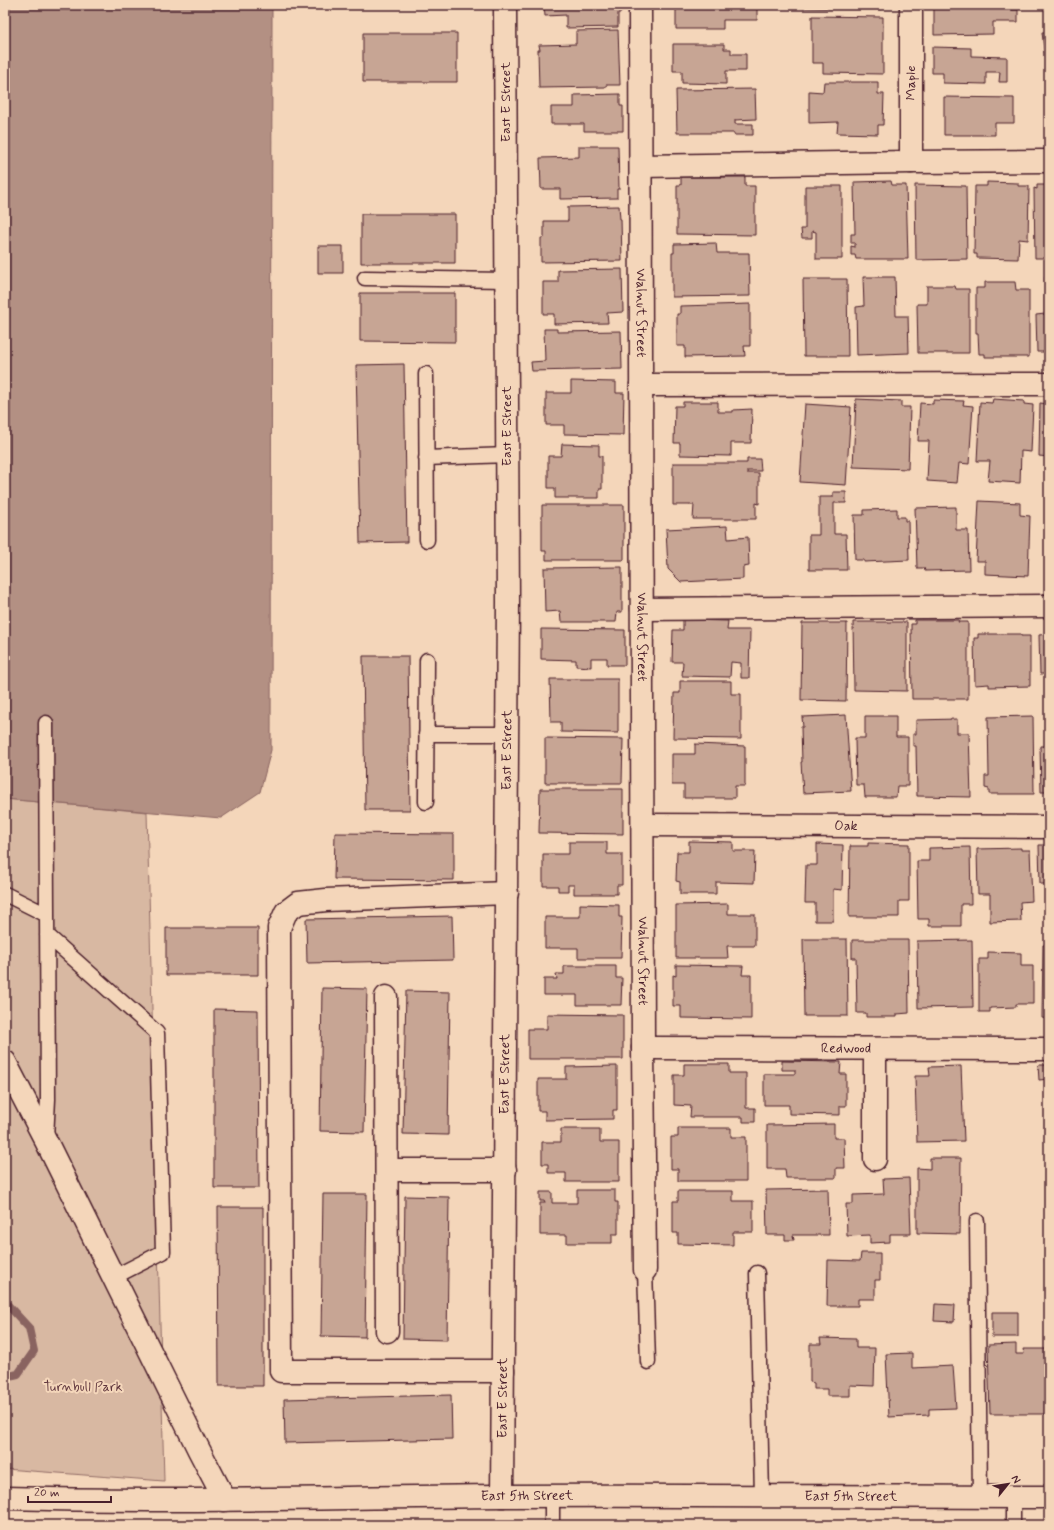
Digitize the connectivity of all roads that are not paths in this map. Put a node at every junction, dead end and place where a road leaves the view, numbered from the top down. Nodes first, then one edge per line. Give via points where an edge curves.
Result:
1 (505, 5) edge
2 (640, 5) edge
3 (911, 5) edge
4 (1049, 161) edge
5 (910, 162) junction
6 (641, 166) junction
7 (365, 278) dead end
8 (507, 280) junction
9 (426, 374) dead end
10 (1049, 384) edge
11 (641, 385) junction
12 (508, 455) junction
13 (426, 458) junction
14 (426, 540) dead end
15 (1049, 606) edge
16 (642, 609) junction
17 (427, 660) dead end
18 (46, 723) dead end
19 (426, 734) junction
20 (507, 734) junction
21 (426, 802) dead end
22 (643, 825) junction
23 (1049, 827) edge
24 (507, 893) junction
25 (5, 894) edge
26 (47, 915) junction
27 (47, 935) junction
28 (386, 997) dead end
29 (643, 1048) junction
30 (875, 1049) junction
31 (1049, 1049) edge
32 (5, 1062) edge
33 (46, 1141) junction
34 (876, 1159) dead end
35 (387, 1170) junction
36 (505, 1170) junction
37 (978, 1221) dead end
38 (646, 1270) joint
39 (757, 1273) dead end
40 (114, 1277) junction
41 (387, 1331) dead end
42 (648, 1362) dead end
43 (503, 1371) junction
44 (502, 1496) junction
45 (552, 1496) junction
46 (762, 1496) junction
47 (980, 1497) junction
48 (1013, 1497) junction
49 (1049, 1497) edge
50 (5, 1498) edge
51 (225, 1500) junction
52 (552, 1525) edge
53 (1013, 1525) edge

1 - 8 street, East E Street
2 - 6 street, Walnut Street
3 - 5 street, Maple
4 - 5 street
5 - 6 street
6 - 11 street, Walnut Street
7 - 8 lane
8 - 12 street, East E Street
9 - 13 lane
10 - 11 street
11 - 16 street, Walnut Street
12 - 13 lane
12 - 20 street, East E Street
13 - 14 lane
15 - 16 street
16 - 22 street, Walnut Street
17 - 19 lane
18 - 26 lane
19 - 20 lane
19 - 21 lane
20 - 24 street, East E Street
22 - 23 street, Oak
22 - 29 street, Walnut Street
24 - 36 street, East E Street
24 - 43 street via 298,903 286,912 279,928 281,1371
25 - 26 lane
26 - 27 lane
27 - 33 lane
27 - 40 lane via 157,1033 162,1252
28 - 35 street
29 - 30 street, Redwood
29 - 38 street, Walnut Street
30 - 31 street, Redwood
30 - 34 street
32 - 33 street
33 - 40 street
35 - 36 street
35 - 41 street
36 - 43 street, East E Street
37 - 47 lane
38 - 42 lane
39 - 46 lane
40 - 51 street
43 - 44 street, East E Street
44 - 45 street, East 5th Street
44 - 51 street, East 5th Street
45 - 46 street, East 5th Street
45 - 52 lane
46 - 47 street, East 5th Street
47 - 48 street, East 5th Street
48 - 49 street, East 5th Street
48 - 53 lane
50 - 51 street, East 5th Street via 89,1501

